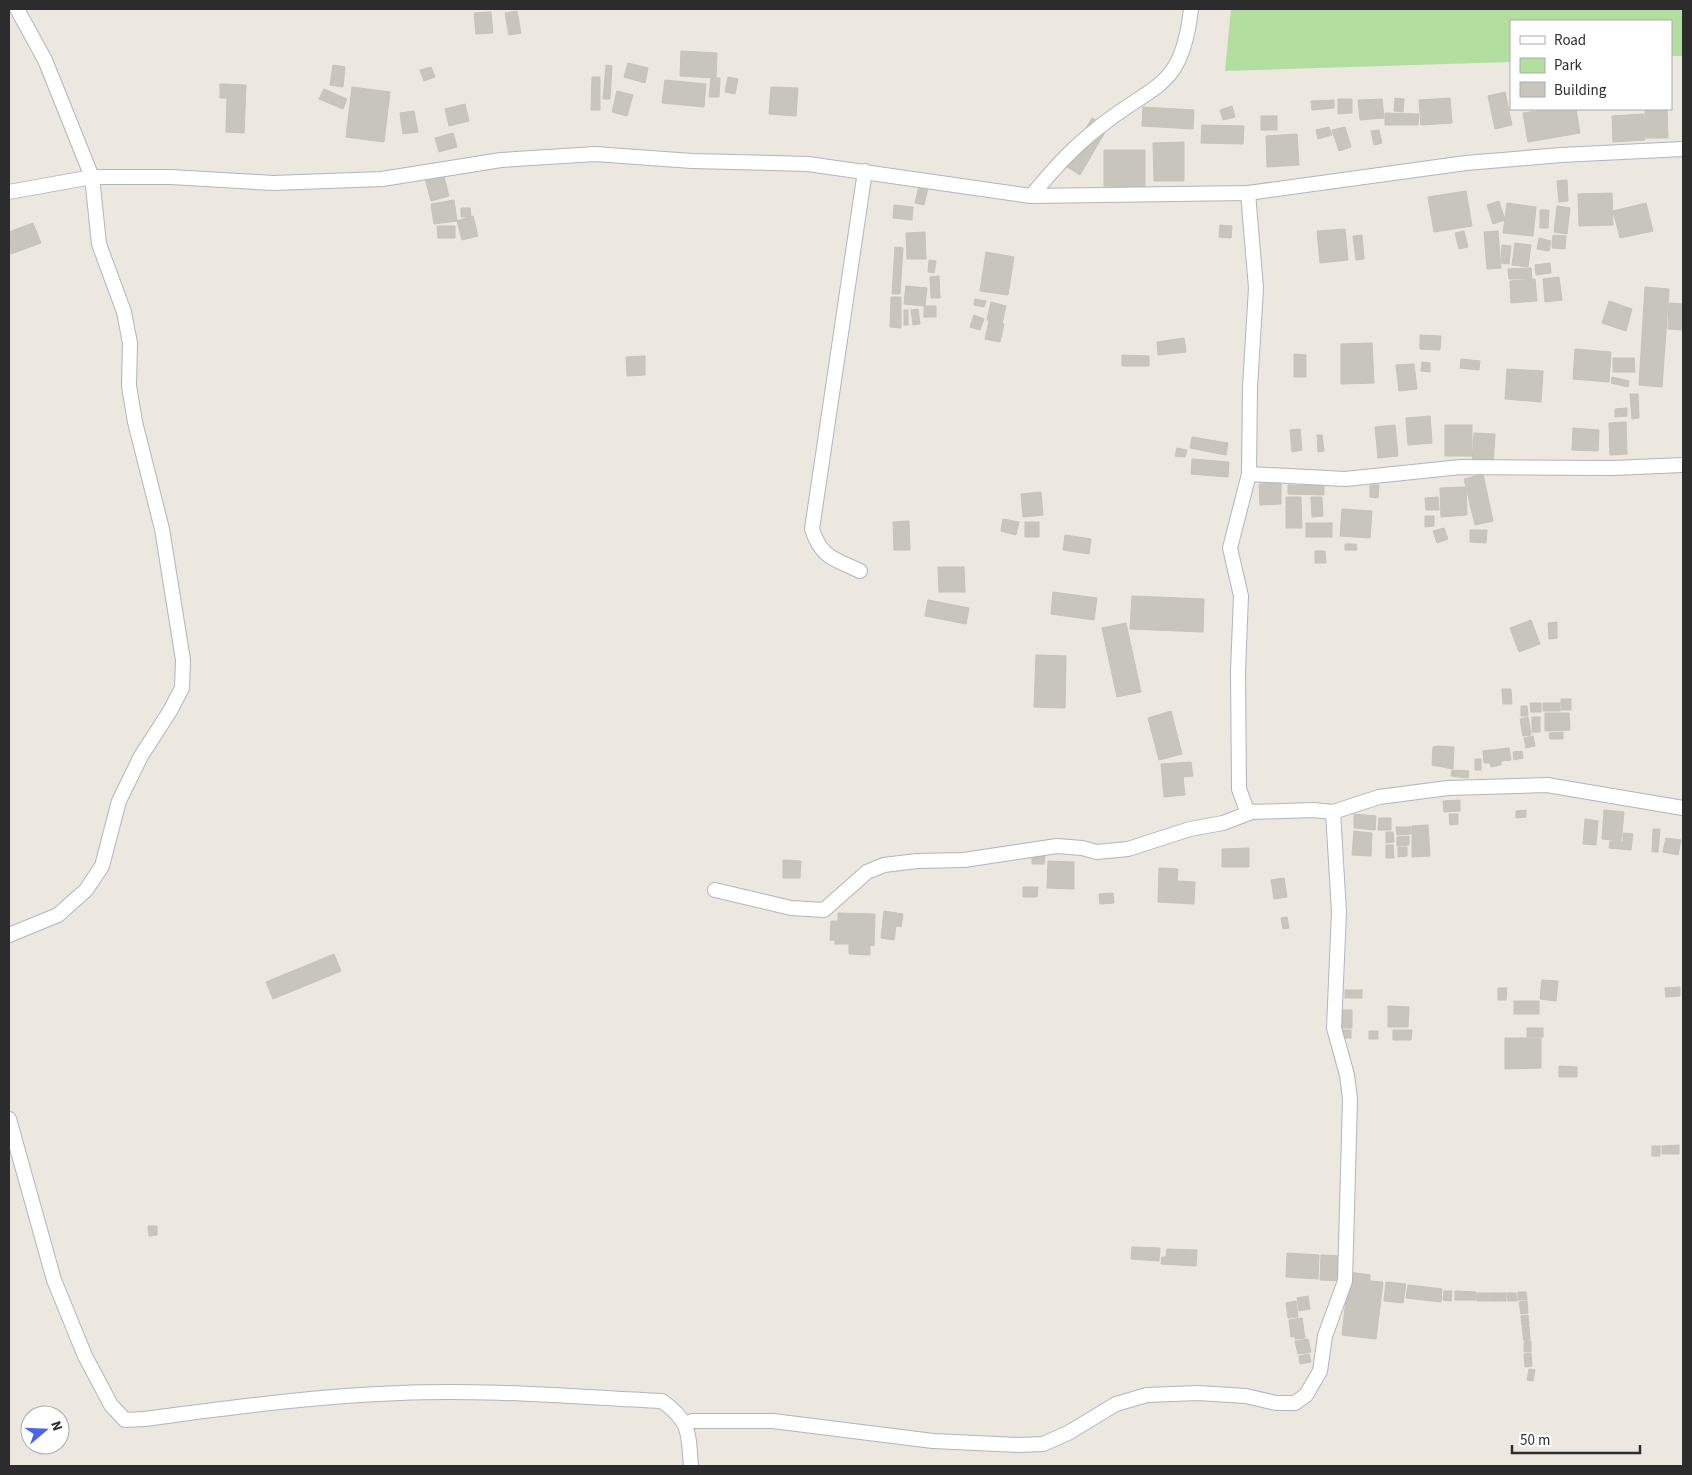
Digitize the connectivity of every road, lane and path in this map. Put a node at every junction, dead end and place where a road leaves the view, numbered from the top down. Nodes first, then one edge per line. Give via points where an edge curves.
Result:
1 (17, 9) edge
2 (1191, 9) edge
3 (1683, 149) edge
4 (865, 171) junction
5 (92, 177) junction
6 (9, 192) edge
7 (1248, 193) junction
8 (1031, 196) junction
9 (1683, 465) edge
10 (1249, 474) junction
11 (860, 570) dead end
12 (1683, 808) edge
13 (1252, 812) junction
14 (1333, 812) junction
15 (715, 890) dead end
16 (9, 936) edge
17 (9, 1119) edge
18 (692, 1421) dead end
19 (691, 1466) edge

1 - 5 street via 45,60
2 - 8 street via 1188,37 1168,78 1099,126 1067,154
3 - 7 street via 1466,163
4 - 5 street via 808,164 595,154 501,160 382,179 273,183 171,177
4 - 8 street
4 - 11 street via 812,529 817,545 829,556
5 - 6 street
5 - 16 street via 99,244 124,312 130,342 129,386 134,422 162,529 182,660 182,688 140,756 119,801 102,866 86,890 58,915
7 - 8 street
7 - 10 street via 1256,288
9 - 10 street via 1461,467 1345,480
10 - 13 street via 1230,548 1241,596 1239,789 1242,802
12 - 14 street via 1547,784 1448,788 1380,797
13 - 14 street
13 - 15 street via 1128,849 1097,852 1057,846 964,860 884,865 867,872 824,910 791,908
14 - 18 street via 1339,912 1334,1028 1350,1099 1346,1281 1326,1336 1320,1371 1306,1395 1295,1403 1276,1403 1246,1396 1198,1393 1147,1395 1116,1404 1043,1444 1020,1445 923,1440 773,1421
17 - 19 street via 54,1280 85,1356 110,1405 125,1420 291,1400 401,1393 662,1401 679,1413 688,1431

